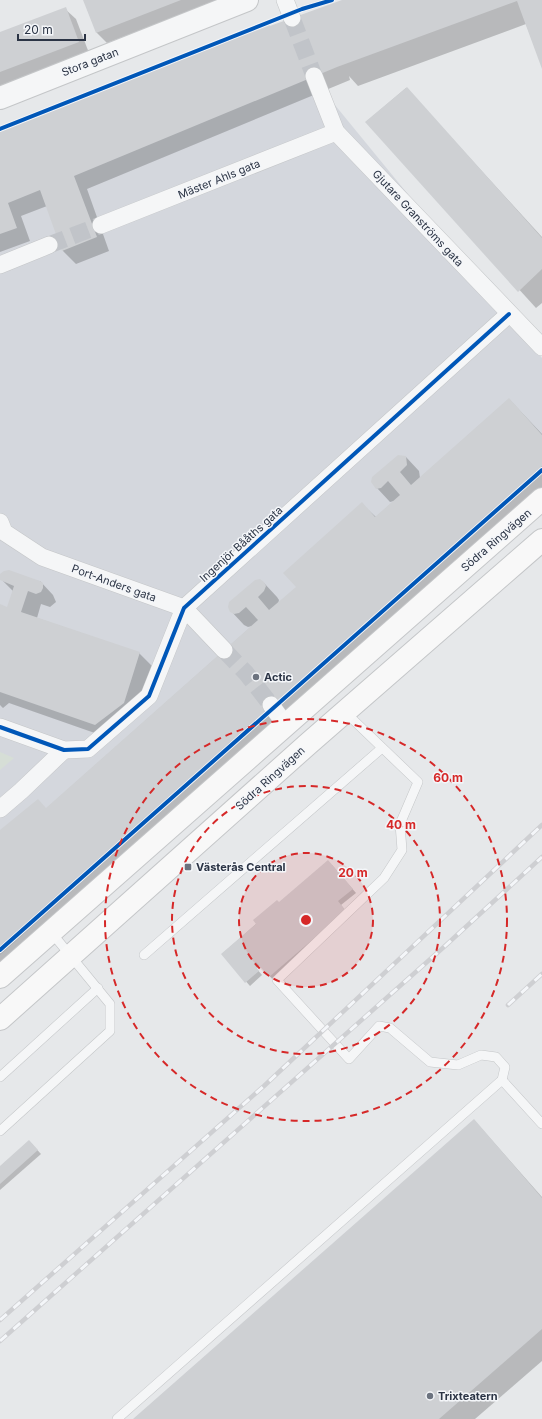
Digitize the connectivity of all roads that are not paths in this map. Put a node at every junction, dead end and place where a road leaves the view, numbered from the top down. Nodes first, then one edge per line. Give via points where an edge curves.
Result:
1 (247, 0) edge
2 (285, 0) edge
3 (292, 18) tunnel mouth
4 (314, 76) tunnel mouth
5 (0, 98) edge
6 (336, 132) junction
7 (101, 225) tunnel mouth
8 (49, 245) tunnel mouth
9 (0, 265) edge
10 (509, 314) junction
11 (542, 346) edge
12 (542, 500) edge
13 (0, 522) edge
14 (542, 540) edge
15 (184, 608) junction
16 (224, 650) tunnel mouth
17 (271, 706) tunnel mouth
18 (345, 712) junction
19 (285, 724) junction
20 (0, 727) edge
21 (308, 744) junction
22 (382, 748) junction
23 (64, 750) junction
24 (0, 809) edge
25 (51, 931) junction
26 (71, 955) junction
27 (144, 955) dead end
28 (0, 976) edge
29 (98, 988) junction
30 (0, 1019) edge
31 (0, 1077) edge
32 (502, 1080) junction
33 (542, 1124) edge
34 (0, 1131) edge
35 (117, 1419) edge

1 - 5 street, Stora gatan
2 - 3 street
4 - 6 street, Gjutare Granströms gata
6 - 7 street, Mäster Ahls gata
6 - 10 street, Gjutare Granströms gata
8 - 9 street
10 - 11 street, Gjutare Granströms gata
10 - 15 street, Ingenjör Bååths gata
12 - 19 main road, Södra Ringvägen
13 - 15 street, Port-Anders gata via 4,532 42,557
14 - 18 main road, Södra Ringvägen
15 - 16 street, Port-Anders gata
15 - 23 street, Ingenjör Bååths gata via 149,696 88,749
17 - 19 street
18 - 21 main road, Södra Ringvägen
18 - 22 lane
19 - 21 main road
19 - 25 main road, Södra Ringvägen
20 - 23 street, Ingenjör Bååths gata
21 - 26 main road, Södra Ringvägen
22 - 27 lane
22 - 32 lane via 418,782 400,824 402,850 384,878 277,980 349,1059 379,1026 390,1028 430,1062 458,1065 481,1055 496,1057 504,1066
23 - 24 street
25 - 26 lane
25 - 28 main road, Södra Ringvägen
26 - 29 lane
26 - 30 main road, Södra Ringvägen
29 - 31 lane
29 - 34 lane via 110,1004 110,1031
32 - 33 lane
32 - 35 lane

